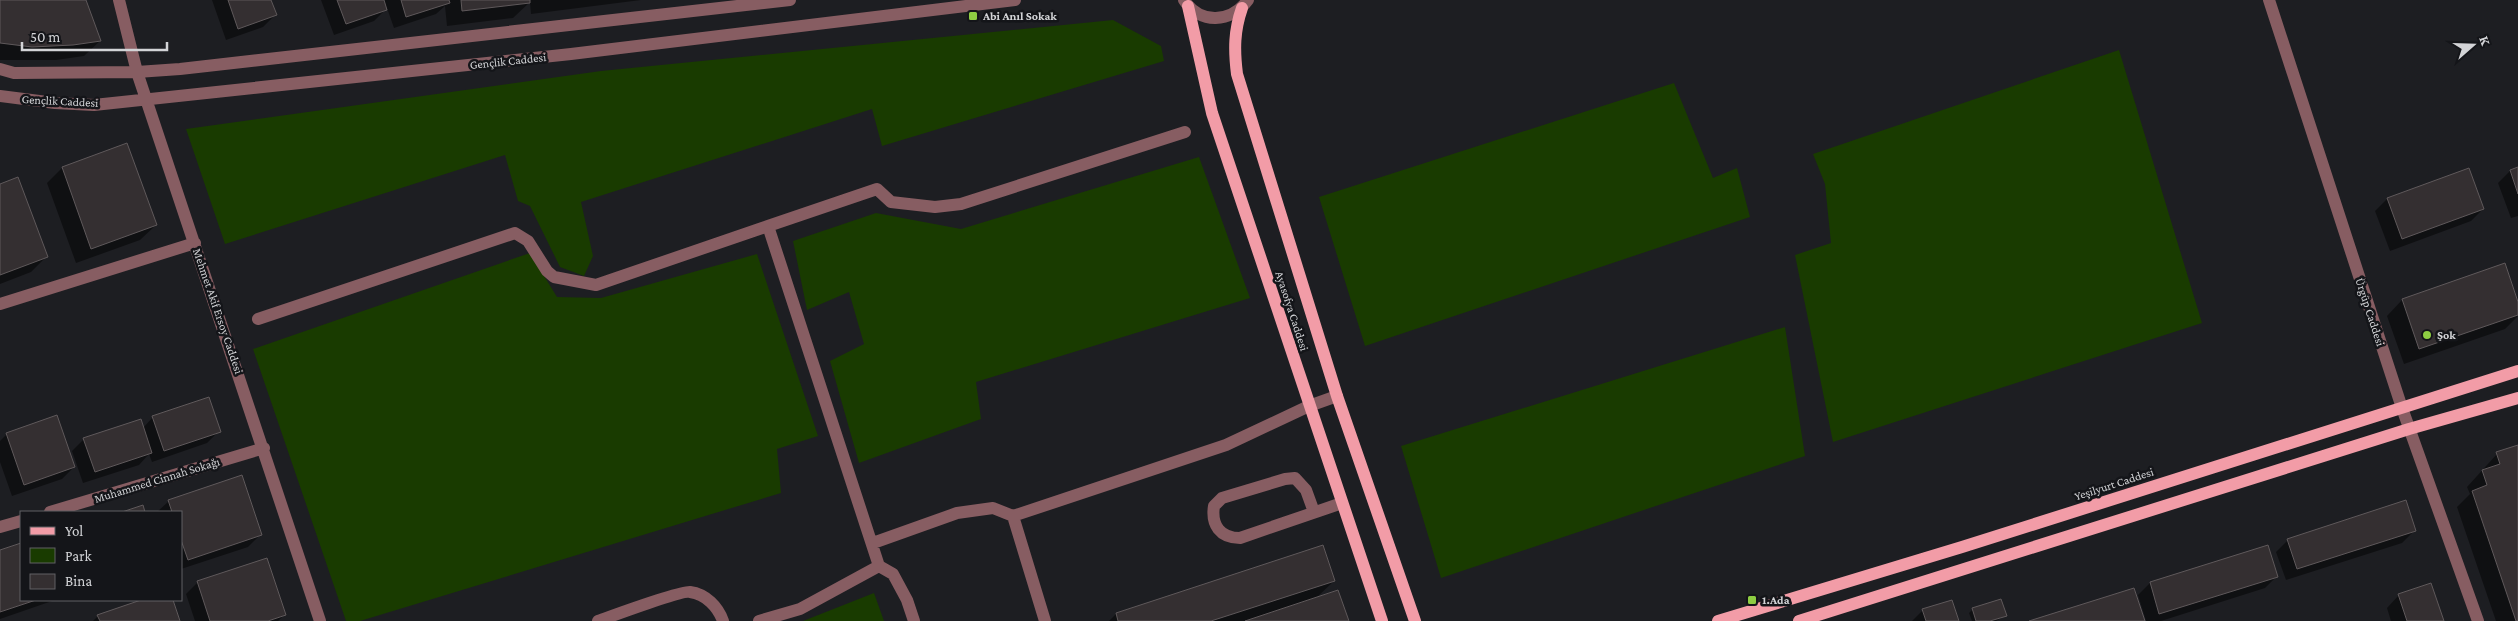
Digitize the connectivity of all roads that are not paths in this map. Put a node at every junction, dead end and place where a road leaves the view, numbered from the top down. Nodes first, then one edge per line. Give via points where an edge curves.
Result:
1 (119, 0) edge
2 (790, 0) edge
3 (1015, 0) edge
4 (2269, 0) edge
5 (1184, 2) edge
6 (1245, 4) edge
7 (0, 69) edge
8 (137, 72) junction
9 (0, 96) edge
10 (147, 98) junction
11 (1186, 132) dead end
12 (768, 226) junction
13 (195, 243) junction
14 (0, 304) edge
15 (258, 319) dead end
16 (2518, 371) edge
17 (1337, 396) junction
18 (2518, 398) edge
19 (1309, 406) junction
20 (2402, 408) junction
21 (2409, 429) junction
22 (264, 448) junction
23 (1342, 503) junction
24 (53, 511) edge
25 (1314, 512) junction
26 (1012, 516) junction
27 (20, 521) edge
28 (0, 527) edge
29 (873, 543) junction
30 (1962, 547) junction
31 (879, 566) junction
32 (1968, 567) junction
33 (1891, 569) junction
34 (1897, 590) junction
35 (320, 621) edge
36 (598, 621) edge
37 (724, 621) edge
38 (759, 621) edge
39 (914, 621) edge
40 (1045, 621) edge
41 (1382, 621) edge
42 (1415, 621) edge
43 (1718, 621) edge
44 (1799, 621) edge
45 (2478, 621) edge

1 - 8 street, Mehmet Akif Ersoy Caddesi
2 - 8 street
3 - 10 street, Gençlik Caddesi via 571,54
4 - 20 street, Ürgüp Caddesi
5 - 6 street via 1198,14 1209,18 1232,15
5 - 19 main road, Ayasofya Caddesi via 1212,113
6 - 17 main road, Ayasofya Caddesi via 1235,28 1237,74
7 - 8 street via 14,72
8 - 10 street, Mehmet Akif Ersoy Caddesi
9 - 10 street, Gençlik Caddesi via 94,105
10 - 13 street, Mehmet Akif Ersoy Caddesi
11 - 12 street via 962,204 935,207 891,202 877,189
12 - 15 street via 596,285 554,277 528,241 515,233
12 - 29 street
13 - 14 street
13 - 22 street, Mehmet Akif Ersoy Caddesi
16 - 20 main road, Yeşilyurt Caddesi
17 - 19 street
17 - 42 main road, Ayasofya Caddesi
18 - 21 main road
19 - 23 main road, Ayasofya Caddesi
19 - 26 street via 1226,445
20 - 21 street, Ürgüp Caddesi
20 - 30 main road, Yeşilyurt Caddesi
21 - 32 main road
21 - 45 street, Ürgüp Caddesi
22 - 24 street, Muhammed Cinnah Sokağı
22 - 35 street, Mehmet Akif Ersoy Caddesi
23 - 25 street
23 - 41 main road, Ayasofya Caddesi
25 - 25 street via 1240,538 1222,534 1215,526 1213,513 1214,506 1222,498 1295,478 1306,490
26 - 29 street via 994,508 957,513
26 - 40 street
27 - 28 street
29 - 31 street
30 - 32 main road
30 - 33 main road, Yeşilyurt Caddesi
31 - 38 street via 800,609
31 - 39 street via 893,574 908,600
32 - 34 main road
33 - 34 main road
33 - 43 main road, Yeşilyurt Caddesi
34 - 44 main road
36 - 37 street via 689,591 705,596 720,611

